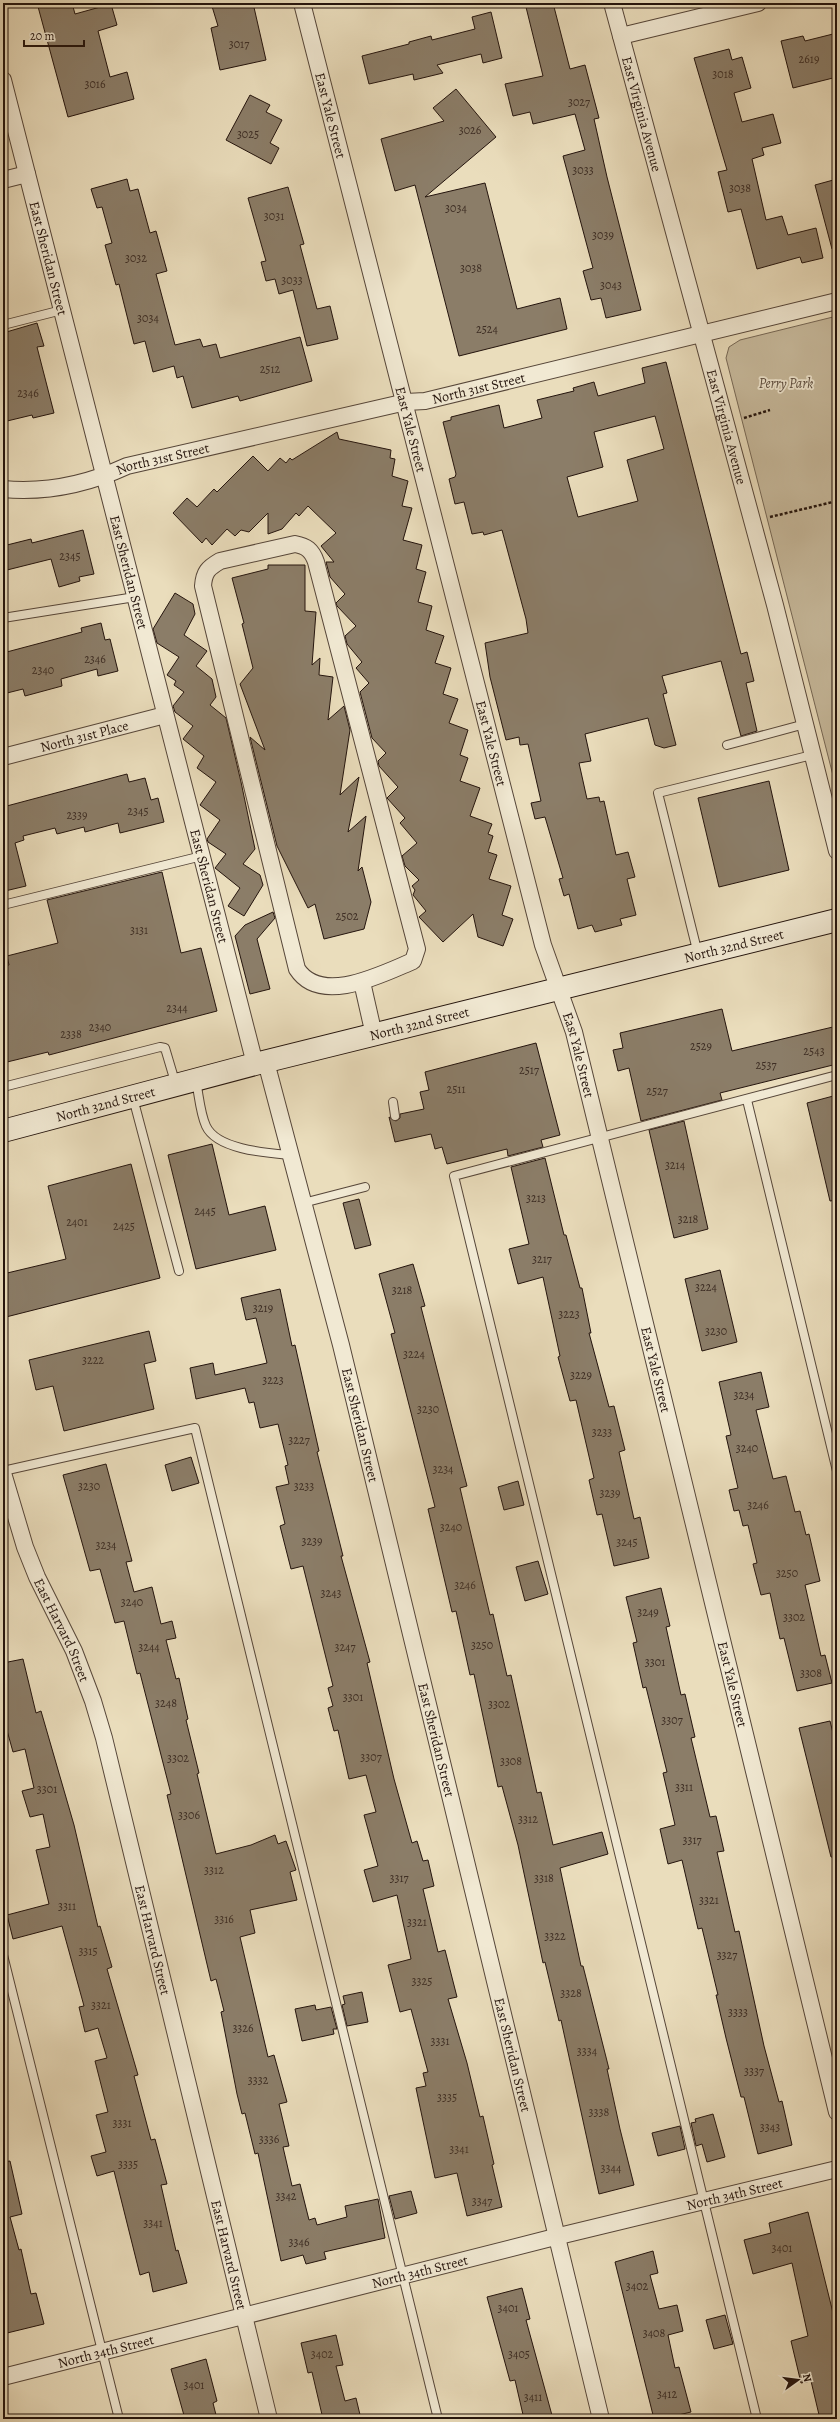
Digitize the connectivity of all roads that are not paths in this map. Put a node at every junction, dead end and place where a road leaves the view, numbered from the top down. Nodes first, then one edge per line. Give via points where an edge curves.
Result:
1 (302, 3) edge
2 (612, 3) edge
3 (758, 3) edge
4 (621, 36) junction
5 (3, 80) edge
6 (27, 174) junction
7 (3, 180) edge
8 (837, 301) edge
9 (62, 310) junction
10 (3, 325) edge
11 (702, 335) junction
12 (406, 402) junction
13 (105, 476) junction
14 (3, 489) edge
15 (135, 596) junction
16 (3, 618) edge
17 (165, 715) junction
18 (805, 724) junction
19 (728, 745) dead end
20 (812, 755) junction
21 (3, 756) edge
22 (837, 851) edge
23 (202, 856) junction
24 (3, 905) edge
25 (837, 920) edge
26 (698, 954) junction
27 (362, 982) junction
28 (558, 989) junction
29 (374, 1035) junction
30 (260, 1063) junction
31 (837, 1075) edge
32 (186, 1083) junction
33 (3, 1087) edge
34 (133, 1097) junction
35 (747, 1100) junction
36 (393, 1102) dead end
37 (395, 1116) dead end
38 (3, 1131) edge
39 (599, 1139) junction
40 (291, 1155) junction
41 (365, 1187) dead end
42 (303, 1202) junction
43 (179, 1271) dead end
44 (837, 1471) edge
45 (3, 1472) edge
46 (3, 1955) edge
47 (837, 2112) edge
48 (837, 2169) edge
49 (704, 2203) junction
50 (555, 2237) junction
51 (403, 2278) junction
52 (244, 2317) junction
53 (103, 2352) junction
54 (3, 2377) edge
55 (119, 2419) edge
56 (269, 2419) edge
57 (438, 2419) edge
58 (601, 2419) edge
59 (757, 2419) edge

1 - 12 street, East Yale Street
2 - 4 street, East Virginia Avenue
3 - 4 street
4 - 11 street, East Virginia Avenue
5 - 6 street, East Sheridan Street
6 - 7 street
6 - 9 street, East Sheridan Street
8 - 11 street, North 31st Street
9 - 10 lane
9 - 13 street, East Sheridan Street
11 - 12 street, North 31st Street via 425,401
11 - 18 street, East Virginia Avenue
12 - 13 street, North 31st Street via 127,466
12 - 28 street, East Yale Street via 541,937
13 - 14 street, North 31st Street via 68,486 29,491
13 - 15 street, East Sheridan Street
15 - 16 lane
15 - 17 street, East Sheridan Street
17 - 21 street, North 31st Place
17 - 23 street, East Sheridan Street
18 - 19 lane
18 - 20 street, East Virginia Avenue
20 - 22 street, East Virginia Avenue
20 - 26 lane via 658,793
23 - 24 lane
23 - 30 street, East Sheridan Street
25 - 26 main road, North 32nd Street
26 - 28 main road, North 32nd Street
27 - 27 street via 413,961 417,949 314,556 306,546 295,544 220,561 204,574 205,599 297,969 302,978 311,984 338,986
27 - 29 street
28 - 29 main road, North 32nd Street
28 - 39 street, East Yale Street via 574,1032
29 - 30 main road, North 32nd Street
30 - 32 main road, North 32nd Street
30 - 40 street, East Sheridan Street
31 - 35 lane
32 - 33 lane via 164,1048 160,1047
32 - 34 main road, North 32nd Street
32 - 40 lane via 211,1133 230,1145
34 - 38 main road, North 32nd Street
34 - 43 lane
35 - 39 lane
35 - 44 lane
36 - 37 lane
39 - 47 street, East Yale Street
39 - 49 lane via 454,1176
40 - 42 street, East Sheridan Street
41 - 42 lane
42 - 50 street, East Sheridan Street via 341,1345
45 - 51 lane via 194,1428
45 - 52 street, East Harvard Street via 30,1559 74,1651 104,1738
46 - 53 lane
48 - 49 street, North 34th Street
49 - 50 street, North 34th Street
49 - 59 lane
50 - 51 street, North 34th Street
50 - 58 street, East Sheridan Street
51 - 52 street, North 34th Street
51 - 57 lane
52 - 53 street, North 34th Street
52 - 56 street, East Harvard Street
53 - 54 street, North 34th Street
53 - 55 lane

